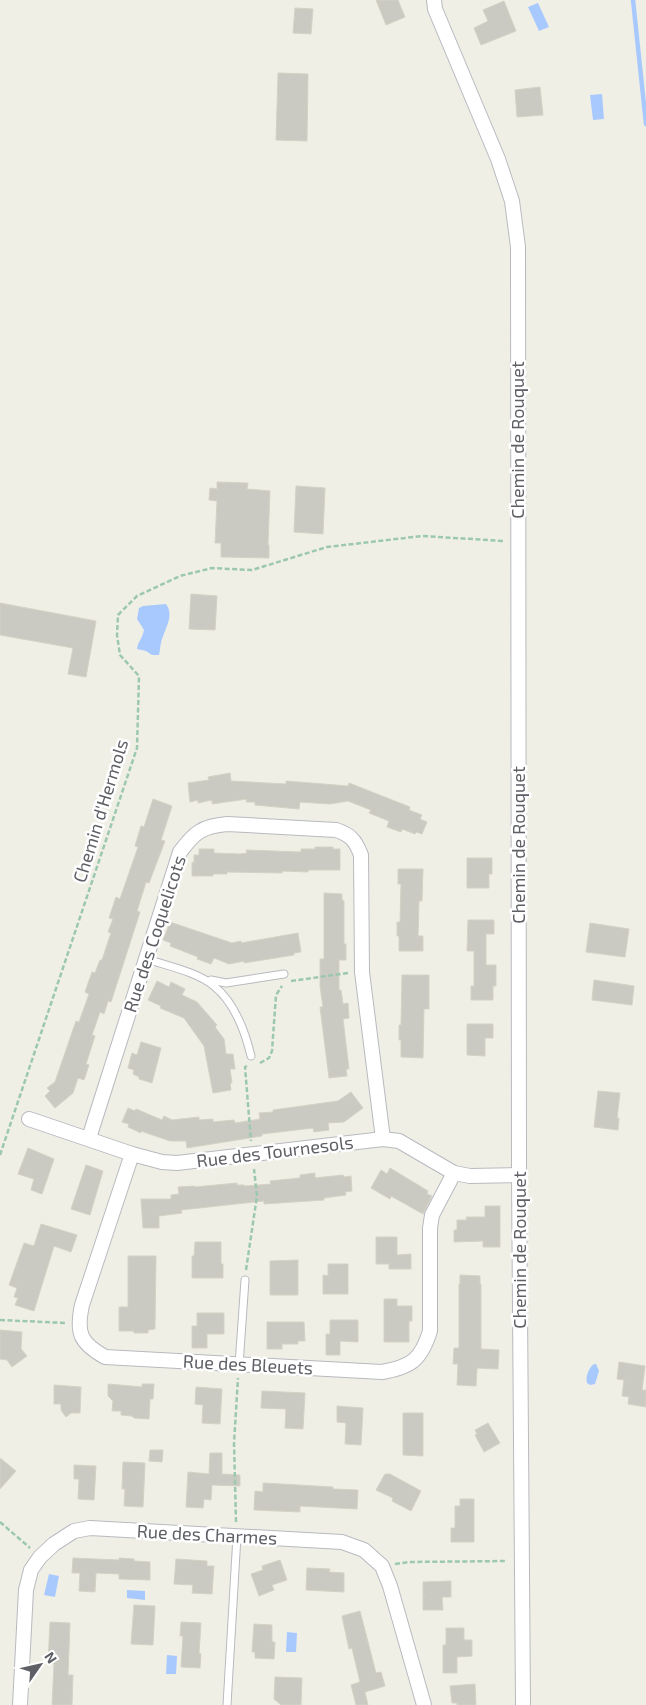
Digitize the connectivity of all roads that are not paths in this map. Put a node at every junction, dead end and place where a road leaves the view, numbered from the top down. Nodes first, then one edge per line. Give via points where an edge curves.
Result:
1 (434, 0) edge
2 (147, 959) junction
3 (284, 974) dead end
4 (195, 976) junction
5 (251, 1056) road end
6 (29, 1119) dead end
7 (89, 1138) junction
8 (383, 1139) junction
9 (132, 1154) junction
10 (454, 1173) junction
11 (519, 1175) junction
12 (245, 1280) dead end
13 (239, 1365) junction
14 (237, 1536) junction
15 (20, 1705) edge
16 (227, 1705) edge
17 (424, 1705) edge
18 (522, 1705) edge

1 - 11 street, Chemin de Rouquet via 512,200 518,247
2 - 4 lane
2 - 7 street, Rue des Coquelicots
2 - 8 street, Rue des Coquelicots via 180,852 201,830 227,824 336,830 348,834 361,855 362,972
3 - 4 lane via 226,983
4 - 5 lane via 214,985 225,997 238,1016
6 - 7 street, Rue des Tournesols
7 - 9 street, Rue des Tournesols
8 - 9 street, Rue des Tournesols via 177,1164
8 - 10 street, Rue des Tournesols via 399,1141
9 - 13 street, Rue des Bleuets via 82,1305 78,1324 81,1335 91,1349 105,1357
10 - 11 street, Rue des Tournesols via 470,1176
10 - 13 street, Rue des Bleuets via 432,1214 430,1332 415,1359 401,1369 382,1372
11 - 18 street, Chemin de Rouquet
12 - 13 lane
14 - 15 street, Rue des Charmes via 90,1528 74,1531 54,1544 31,1570 26,1590
14 - 16 lane
14 - 17 street, Rue des Charmes via 342,1542 364,1550 382,1566

